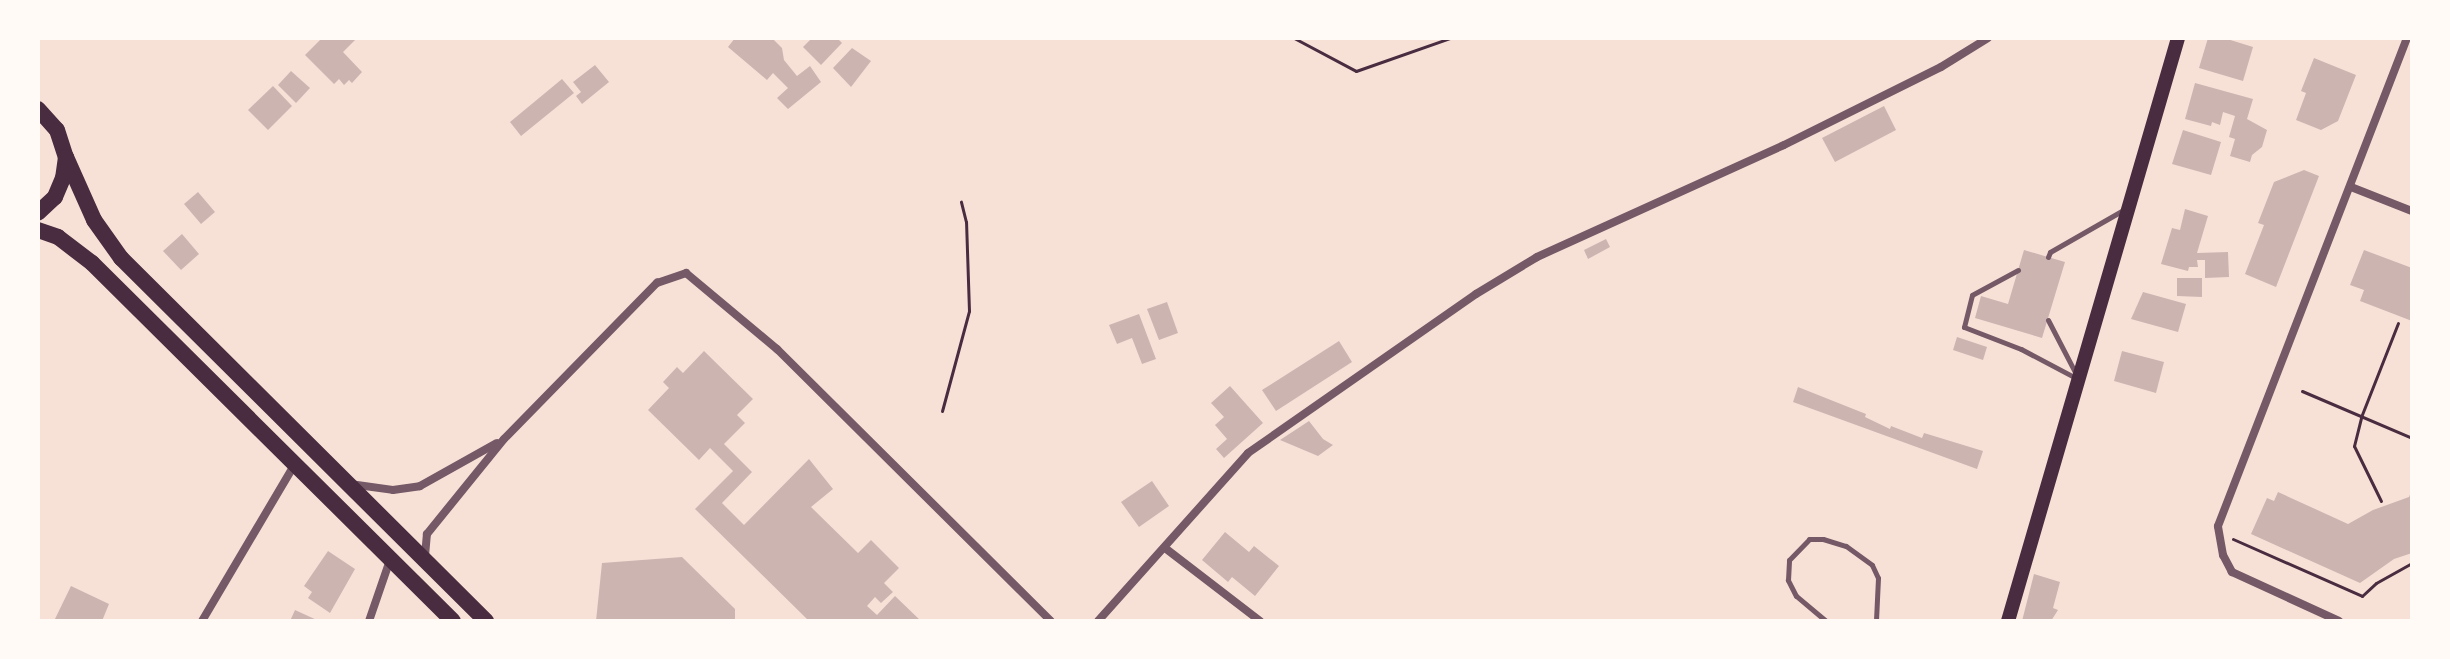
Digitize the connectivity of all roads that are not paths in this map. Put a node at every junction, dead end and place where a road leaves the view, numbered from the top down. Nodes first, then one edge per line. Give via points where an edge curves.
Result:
1 (1988, 38) edge
2 (2178, 38) edge
3 (2407, 38) edge
4 (38, 109) edge
5 (66, 157) junction
6 (2351, 187) junction
7 (2129, 207) junction
8 (2412, 211) edge
9 (38, 213) edge
10 (38, 230) edge
11 (2047, 255) dead end
12 (2018, 270) dead end
13 (2048, 320) dead end
14 (2078, 379) junction
15 (504, 439) junction
16 (295, 464) junction
17 (345, 484) junction
18 (1165, 548) junction
19 (391, 560) junction
20 (427, 565) junction
21 (202, 621) edge
22 (369, 621) edge
23 (453, 621) edge
24 (486, 621) edge
25 (1051, 621) edge
26 (1098, 621) edge
27 (1260, 621) edge
28 (1826, 621) edge
29 (1876, 621) edge
30 (2008, 621) edge
31 (2339, 621) edge

1 - 18 street via 1798,138 1524,264 1248,453
2 - 7 main road
3 - 6 street
4 - 5 main road via 57,130
5 - 9 main road via 55,197
5 - 17 main road via 94,220 121,258
6 - 8 street
6 - 31 street via 2220,517 2219,541 2232,572
7 - 11 lane
7 - 14 main road
10 - 16 main road via 58,237 92,263
12 - 14 lane via 1972,295 1964,327
13 - 14 lane
14 - 30 main road
15 - 17 street via 420,486 393,490
15 - 20 street via 427,534
15 - 25 street via 657,283 686,273 777,349
16 - 19 main road
16 - 21 street
17 - 20 main road
18 - 26 street
18 - 27 street
19 - 22 street
19 - 23 main road
20 - 24 main road
28 - 29 lane via 1796,596 1788,580 1789,560 1809,539 1846,546 1872,565 1878,578

